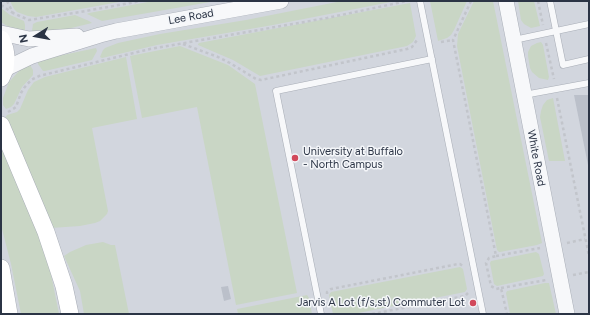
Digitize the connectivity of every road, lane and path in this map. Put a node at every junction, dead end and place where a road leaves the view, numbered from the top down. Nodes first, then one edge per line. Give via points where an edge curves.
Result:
1 (7, 1) edge
2 (141, 1) edge
3 (281, 1) edge
4 (407, 1) edge
5 (420, 1) edge
6 (471, 1) edge
7 (506, 1) edge
8 (538, 1) edge
9 (550, 1) edge
10 (1, 6) edge
11 (13, 13) junction
12 (589, 24) edge
13 (556, 31) junction
14 (1, 33) edge
15 (544, 34) junction
16 (100, 35) junction
17 (419, 36) dead end
18 (1, 39) edge
19 (453, 40) junction
20 (513, 40) junction
21 (441, 42) dead end
22 (182, 44) junction
23 (432, 59) junction
24 (589, 59) edge
25 (2, 76) edge
26 (589, 83) edge
27 (556, 89) junction
28 (524, 95) junction
29 (5, 119) edge
30 (586, 239) junction
31 (554, 245) junction
32 (496, 256) junction
33 (589, 256) edge
34 (1, 268) edge
35 (464, 268) dead end
36 (589, 272) edge
37 (560, 277) junction
38 (501, 288) junction
39 (469, 290) dead end
40 (327, 296) dead end
41 (9, 314) edge
42 (70, 314) edge
43 (321, 314) edge
44 (372, 314) edge
45 (483, 314) edge
46 (506, 314) edge
47 (567, 314) edge

1 - 11 path
2 - 11 path via 29,20
3 - 16 street, Lee Road
4 - 22 path
5 - 23 lane
6 - 19 path
7 - 20 street, White Road
8 - 15 path
9 - 13 lane
10 - 11 path
12 - 13 lane
13 - 15 lane
13 - 24 lane via 563,65
14 - 16 street, Lee Road via 29,39
15 - 20 lane
15 - 27 path
16 - 25 street, Lee Road via 32,56
17 - 22 path via 412,47 260,80 218,57
18 - 25 main road via 6,56
19 - 21 path
19 - 32 path
20 - 28 street, White Road
22 - 29 path via 39,76 24,88 16,107
23 - 43 lane via 276,91
23 - 45 lane
26 - 27 lane
27 - 28 lane
27 - 30 path
28 - 31 street, White Road
29 - 42 main road via 64,286
30 - 31 path
30 - 33 path
31 - 32 path
31 - 37 street, White Road
32 - 38 path via 489,258 486,263 491,286
34 - 41 main road
35 - 40 path via 458,264 331,289
36 - 37 path
37 - 38 path
37 - 47 street, White Road
38 - 46 path
39 - 44 path via 465,296

